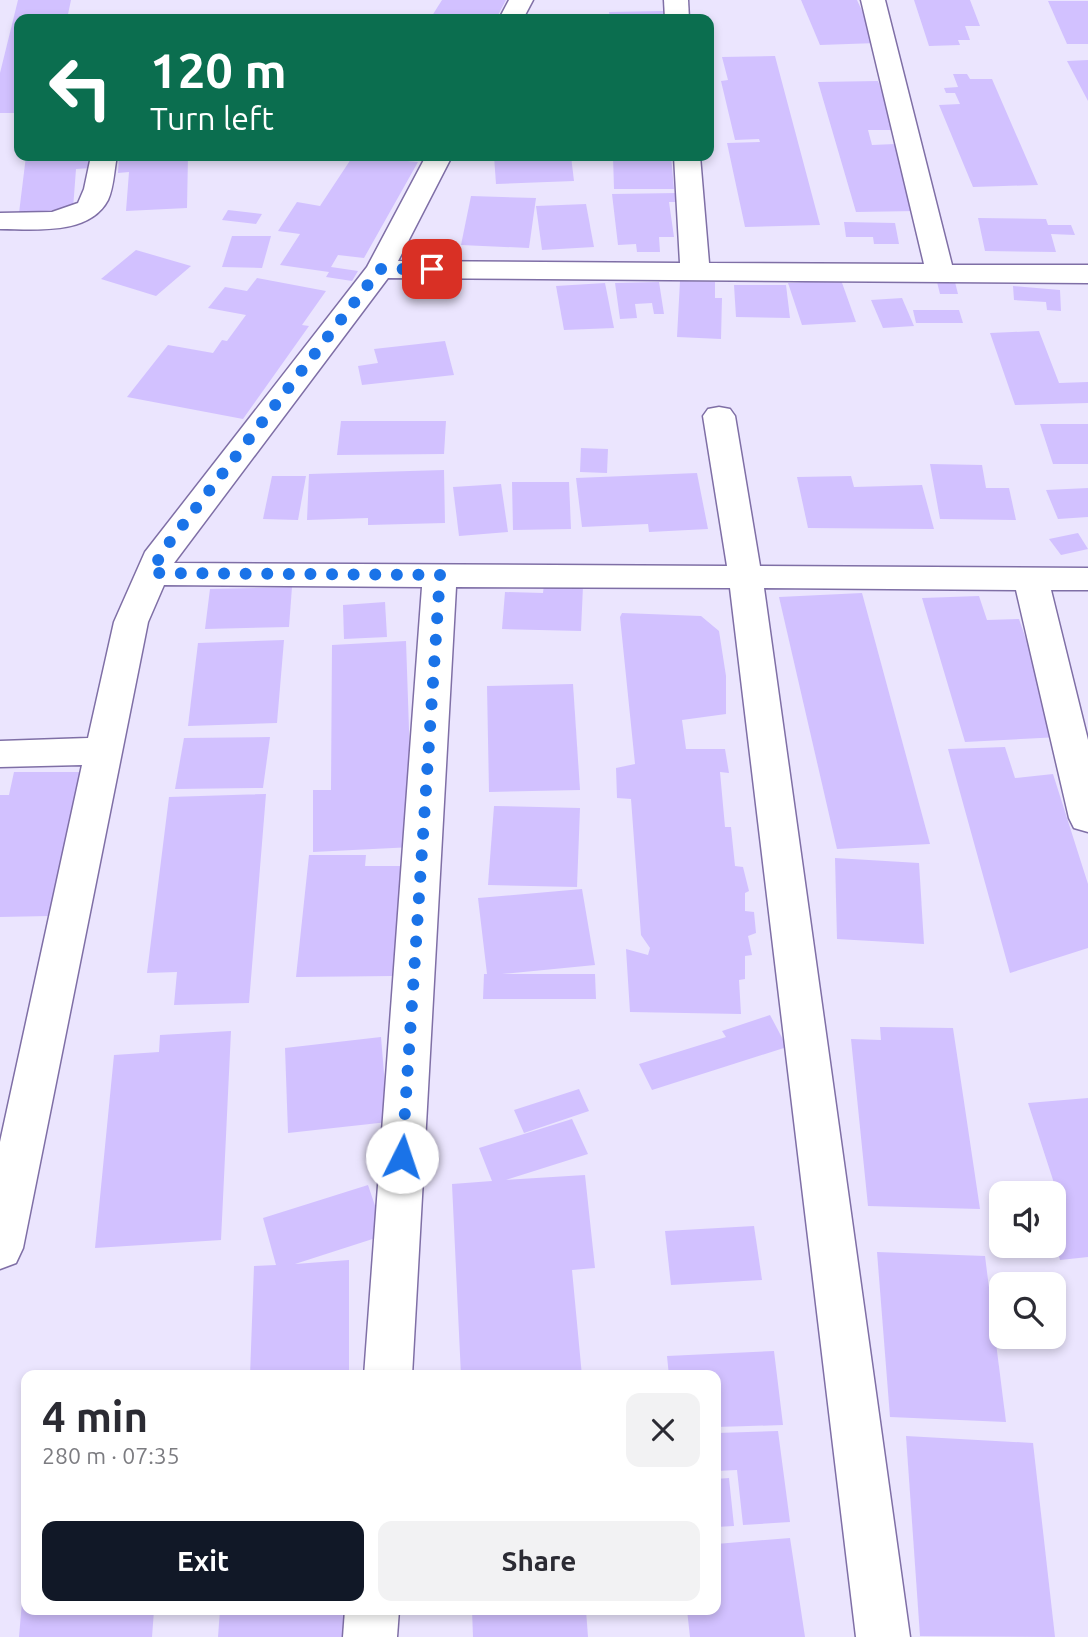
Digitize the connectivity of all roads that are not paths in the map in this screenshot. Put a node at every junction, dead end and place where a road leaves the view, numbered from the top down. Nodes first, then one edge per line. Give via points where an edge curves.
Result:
1 (873, 0) edge
2 (103, 161) edge
3 (436, 161) edge
4 (687, 161) edge
5 (0, 221) edge
6 (380, 269) junction
7 (695, 271) junction
8 (940, 273) junction
9 (1088, 274) edge
10 (719, 416) dead end
11 (152, 573) junction
12 (440, 575) junction
13 (745, 576) junction
14 (1031, 579) junction
15 (1088, 579) edge
16 (104, 751) junction
17 (0, 754) edge
18 (1088, 818) edge
19 (15, 1100) edge
20 (0, 1248) edge
21 (388, 1370) edge
22 (372, 1615) edge
23 (370, 1637) edge
24 (883, 1637) edge

1 - 8 street
2 - 5 street via 94,200 87,208 66,219
3 - 6 street
4 - 7 street
6 - 7 street
6 - 11 street via 162,552
7 - 8 street
8 - 9 street
10 - 13 street
11 - 12 street
11 - 16 street via 131,622
12 - 13 street
12 - 21 street
13 - 14 street
13 - 24 street
14 - 15 street
14 - 18 street
16 - 17 street
16 - 19 street
19 - 20 street
22 - 23 street

